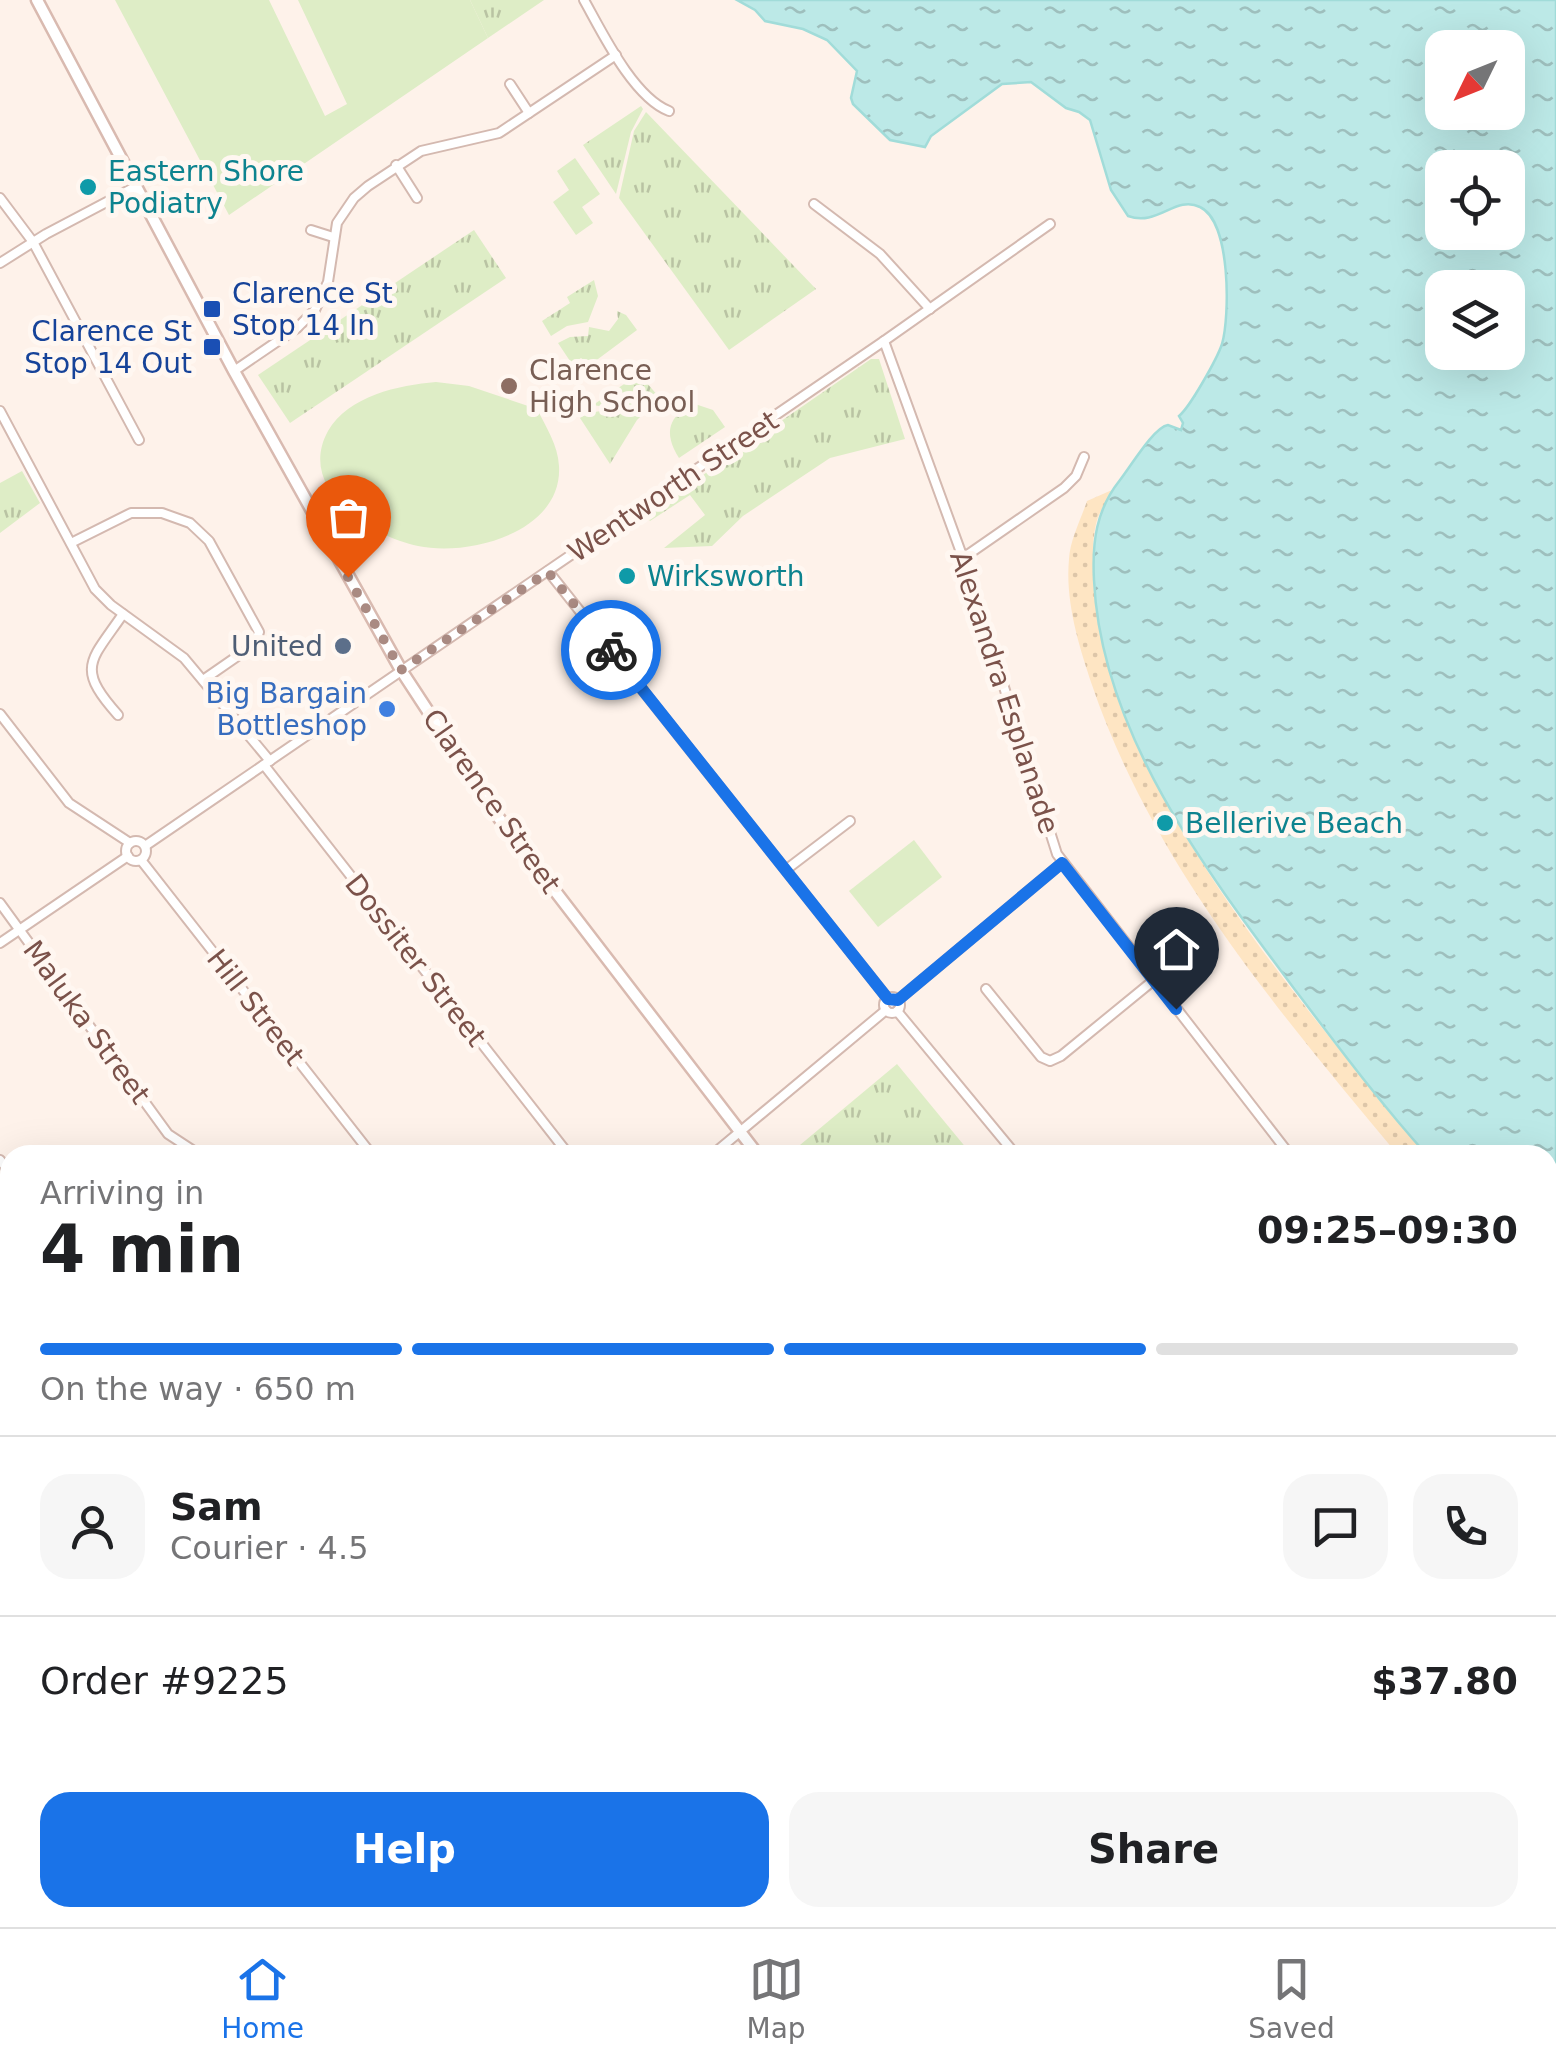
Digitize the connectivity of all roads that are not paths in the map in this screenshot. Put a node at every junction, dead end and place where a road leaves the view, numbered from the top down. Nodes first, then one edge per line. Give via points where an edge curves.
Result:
1 (37, 0) edge
2 (584, 0) edge
3 (616, 55) junction
4 (510, 84) dead end
5 (669, 110) dead end
6 (529, 113) junction
7 (396, 165) junction
8 (135, 186) junction
9 (0, 198) edge
10 (417, 198) dead end
11 (814, 204) dead end
12 (1050, 224) dead end
13 (310, 230) dead end
14 (333, 237) junction
15 (32, 242) junction
16 (0, 263) edge
17 (930, 309) junction
18 (884, 341) junction
19 (234, 371) junction
20 (0, 411) edge
21 (138, 440) dead end
22 (1084, 457) dead end
23 (71, 543) junction
24 (963, 558) junction
25 (548, 572) junction
26 (122, 614) junction
27 (401, 670) junction
28 (203, 680) junction
29 (0, 714) edge
30 (118, 714) dead end
31 (266, 763) junction
32 (850, 820) dead end
33 (130, 844) junction
34 (145, 846) junction
35 (128, 856) junction
36 (141, 860) junction
37 (1062, 863) junction
38 (786, 870) junction
39 (0, 902) edge
40 (20, 929) junction
41 (0, 944) edge
42 (1154, 980) junction
43 (986, 989) dead end
44 (893, 999) junction
45 (886, 1010) junction
46 (897, 1011) junction
47 (741, 1131) junction
48 (184, 1145) edge
49 (364, 1145) edge
50 (561, 1145) edge
51 (724, 1145) edge
52 (751, 1145) edge
53 (1008, 1145) edge
54 (1282, 1145) edge

1 - 8 main road, Clarence Street
2 - 3 street
3 - 5 street via 650,99
3 - 6 street
4 - 6 street
6 - 7 street via 487,138 436,146
7 - 10 street
7 - 14 street via 354,198
8 - 15 street
8 - 19 main road, Clarence Street
9 - 15 street
11 - 17 street via 880,254
12 - 17 street, Wentworth Street
13 - 14 street
14 - 19 street via 328,282 316,310
15 - 16 street
15 - 21 street
17 - 18 street, Wentworth Street
18 - 24 street, Alexandra Esplanade
18 - 25 street, Wentworth Street
19 - 27 main road, Clarence Street
20 - 23 street, Dossiter Street
22 - 24 street via 1064,488
23 - 26 street, Dossiter Street via 95,588
23 - 28 street via 146,511 177,517 204,534 259,632 255,644
24 - 37 street, Alexandra Esplanade
25 - 27 street, Wentworth Street
25 - 38 street
26 - 28 street, Dossiter Street via 176,651
26 - 30 street via 91,668 97,690
27 - 31 street, Wentworth Street
27 - 47 main road, Clarence Street via 492,809
28 - 31 street, Dossiter Street
29 - 33 street via 69,803
31 - 34 street, Wentworth Street
31 - 50 street, Dossiter Street
32 - 38 street
33 - 34 street
33 - 35 street
34 - 36 street
35 - 36 street
35 - 40 street
36 - 49 street, Hill Street
37 - 42 street, Alexandra Esplanade
37 - 44 street
38 - 44 street
39 - 40 street, Maluka Street
40 - 41 street
40 - 48 street, Maluka Street via 168,1134
42 - 43 street via 1050,1061
42 - 54 street, Alexandra Esplanade
44 - 45 street
44 - 46 street
45 - 46 street
45 - 47 street
46 - 53 street
47 - 51 street
47 - 52 main road, Clarence Street

